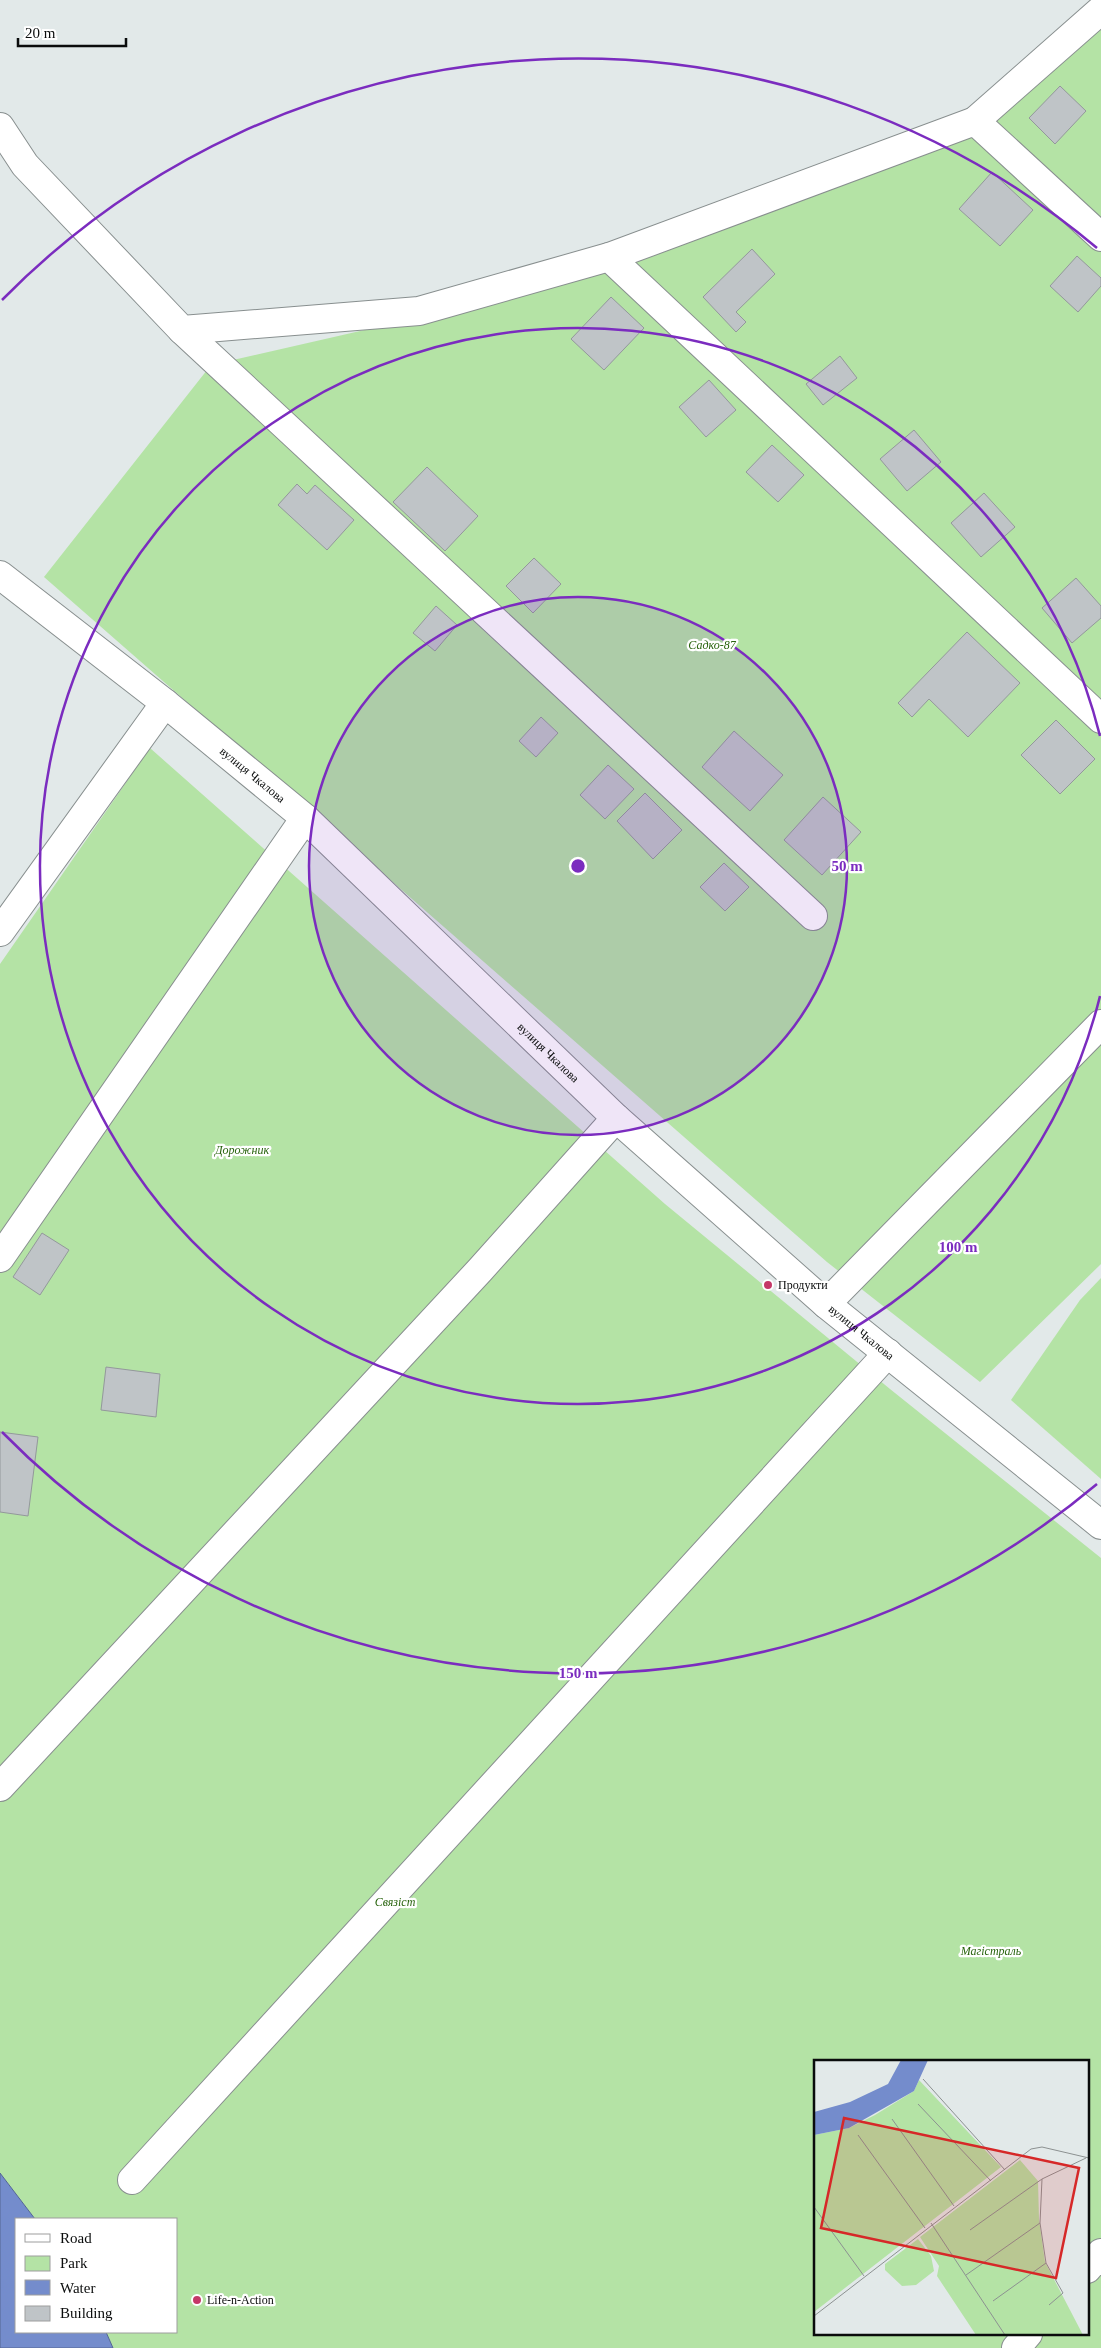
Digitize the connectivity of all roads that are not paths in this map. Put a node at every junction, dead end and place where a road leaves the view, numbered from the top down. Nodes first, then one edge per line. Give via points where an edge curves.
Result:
1 (1101, 10) edge
2 (975, 121) junction
3 (0, 127) edge
4 (1101, 237) edge
5 (609, 257) junction
6 (182, 330) junction
7 (0, 575) edge
8 (165, 703) junction
9 (1101, 719) edge
10 (305, 818) junction
11 (813, 916) dead end
12 (0, 932) edge
13 (1101, 1024) edge
14 (616, 1118) junction
15 (0, 1258) edge
16 (826, 1304) junction
17 (888, 1353) junction
18 (1101, 1525) edge
19 (0, 1787) edge
20 (132, 2180) dead end
21 (1101, 2254) edge
22 (1088, 2268) edge
23 (1026, 2336) edge
24 (1016, 2348) edge

1 - 2 street
2 - 4 street
2 - 5 street
3 - 6 street via 25,165
5 - 6 street via 420,311
5 - 9 street
6 - 11 street
7 - 8 street, вулиця Чкалова
8 - 10 street, вулиця Чкалова
8 - 12 street
10 - 14 street, вулиця Чкалова
10 - 15 street
13 - 16 street
14 - 16 street, вулиця Чкалова
14 - 19 street via 480,1270
16 - 17 street, вулиця Чкалова
17 - 18 street, вулиця Чкалова
17 - 20 street
21 - 22 street
23 - 24 street

